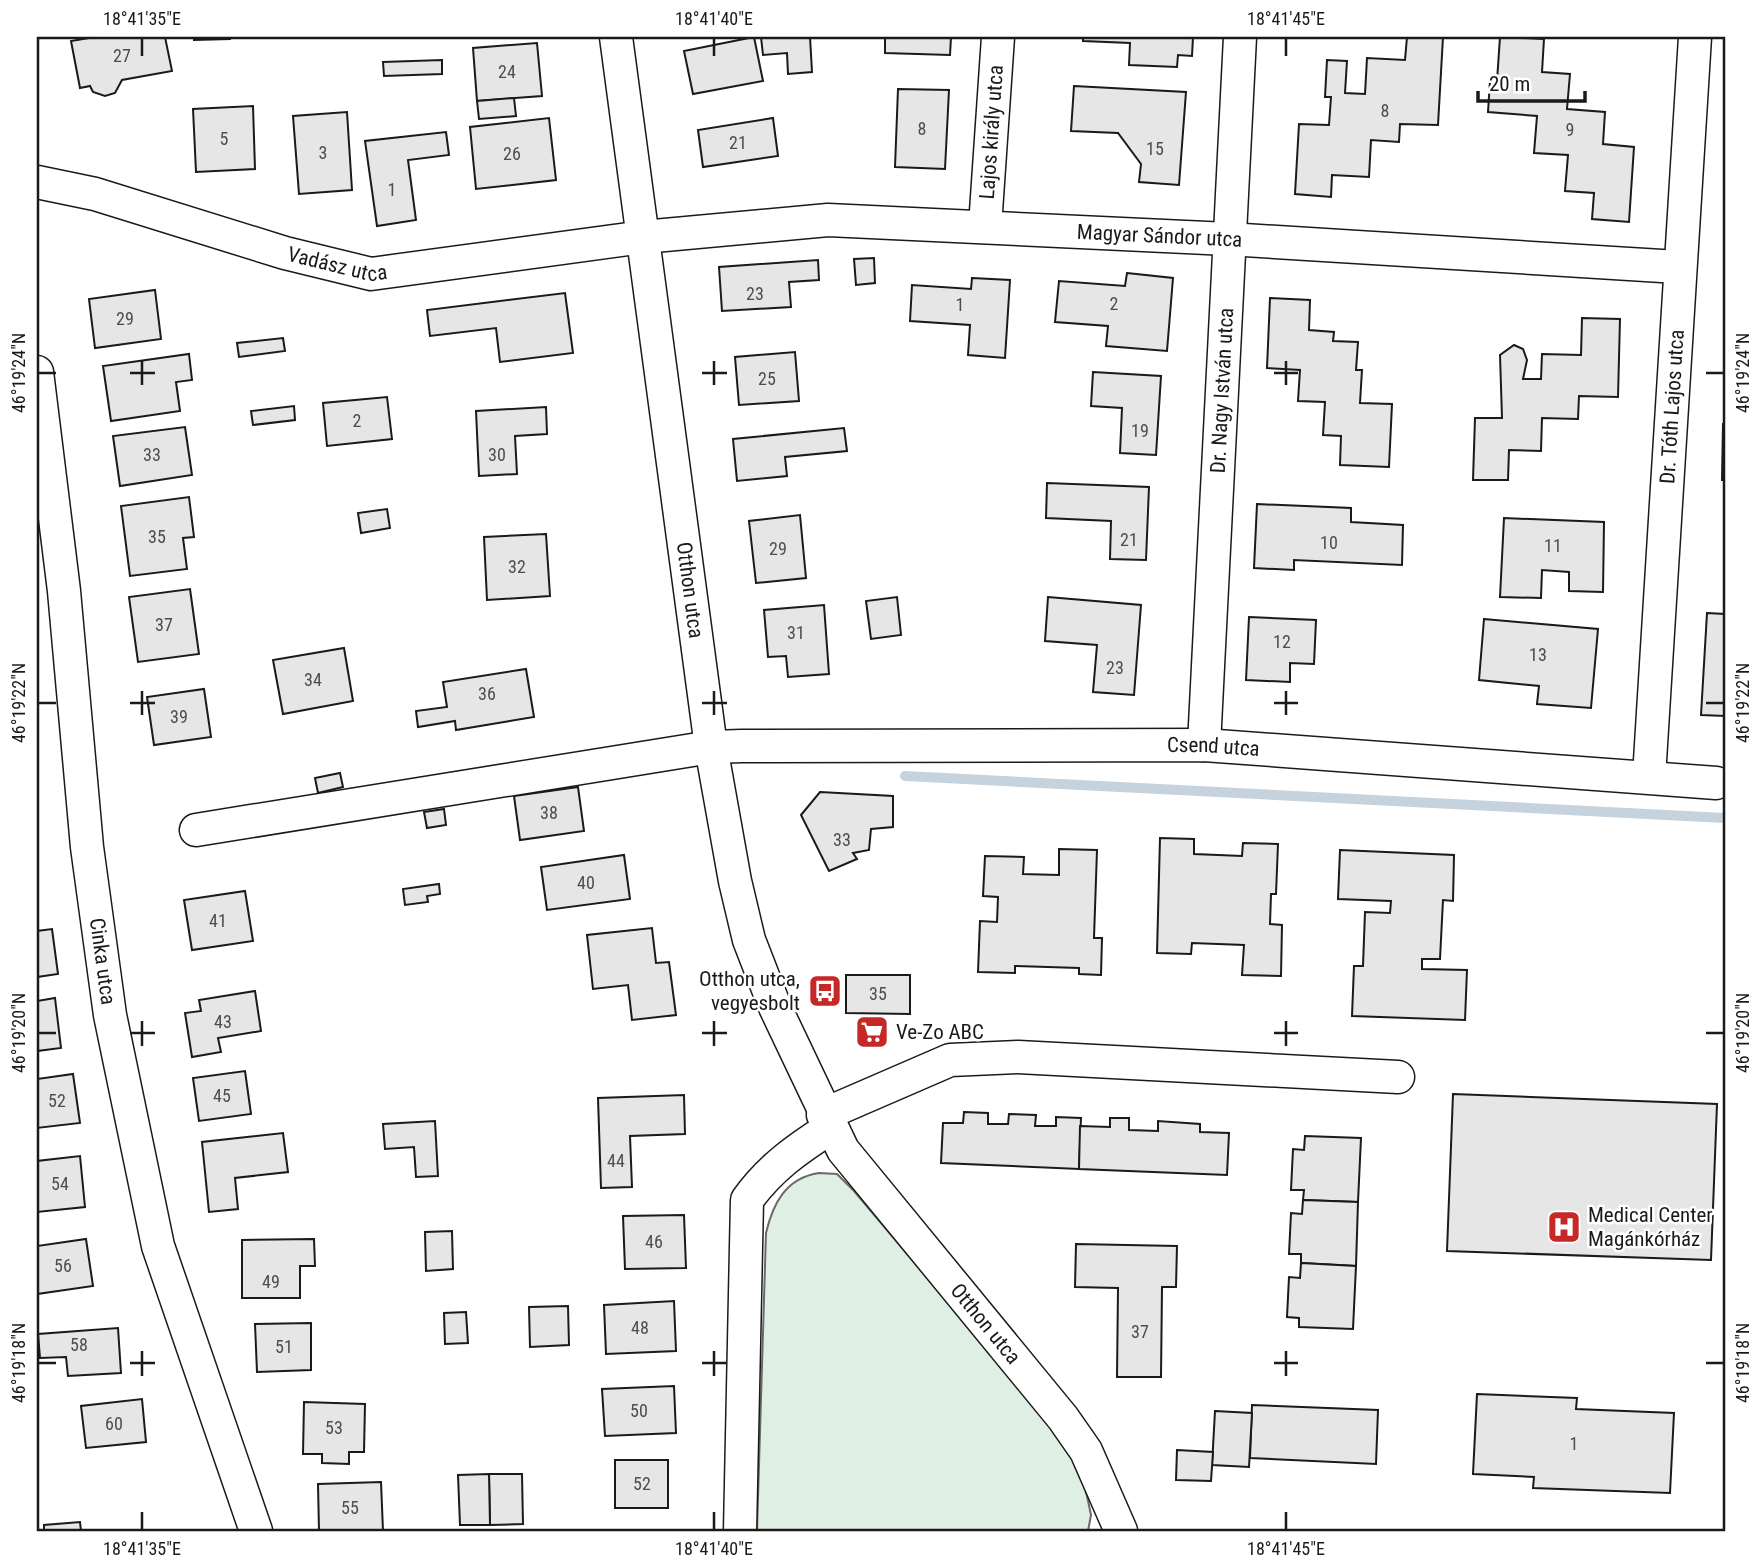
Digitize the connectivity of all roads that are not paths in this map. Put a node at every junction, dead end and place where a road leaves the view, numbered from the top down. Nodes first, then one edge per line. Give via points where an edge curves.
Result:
1 (616, 37) edge
2 (998, 37) edge
3 (1240, 37) edge
4 (1695, 37) edge
5 (37, 182) edge
6 (985, 226) junction
7 (643, 236) junction
8 (1228, 239) junction
9 (1678, 267) junction
10 (37, 372) edge
11 (1204, 745) junction
12 (711, 747) junction
13 (1649, 777) junction
14 (1716, 783) dead end
15 (196, 830) dead end
16 (1398, 1077) dead end
17 (827, 1121) junction
18 (256, 1531) edge
19 (740, 1531) edge
20 (1121, 1531) edge

1 - 7 street, Otthon utca
2 - 6 street, Lajos király utca
3 - 8 street, Dr. Nagy István utca
4 - 9 street, Dr. Tóth Lajos utca
5 - 7 street, Vadász utca via 95,194 285,253 371,274
6 - 7 street, Magyar Sándor utca via 828,220
6 - 8 street, Magyar Sándor utca
7 - 12 street, Otthon utca
8 - 9 street, Magyar Sándor utca
8 - 11 street, Dr. Nagy István utca
9 - 13 street, Dr. Tóth Lajos utca
10 - 18 street, Cinka utca via 64,591 87,847 110,1015 158,1246
11 - 12 street, Csend utca
11 - 13 street, Csend utca
12 - 15 street, Csend utca
12 - 17 street, Otthon utca via 749,940
13 - 14 street, Csend utca
16 - 17 street via 1017,1057 950,1060
17 - 19 street via 764,1177 747,1200
17 - 20 street, Otthon utca via 842,1150 1086,1451

